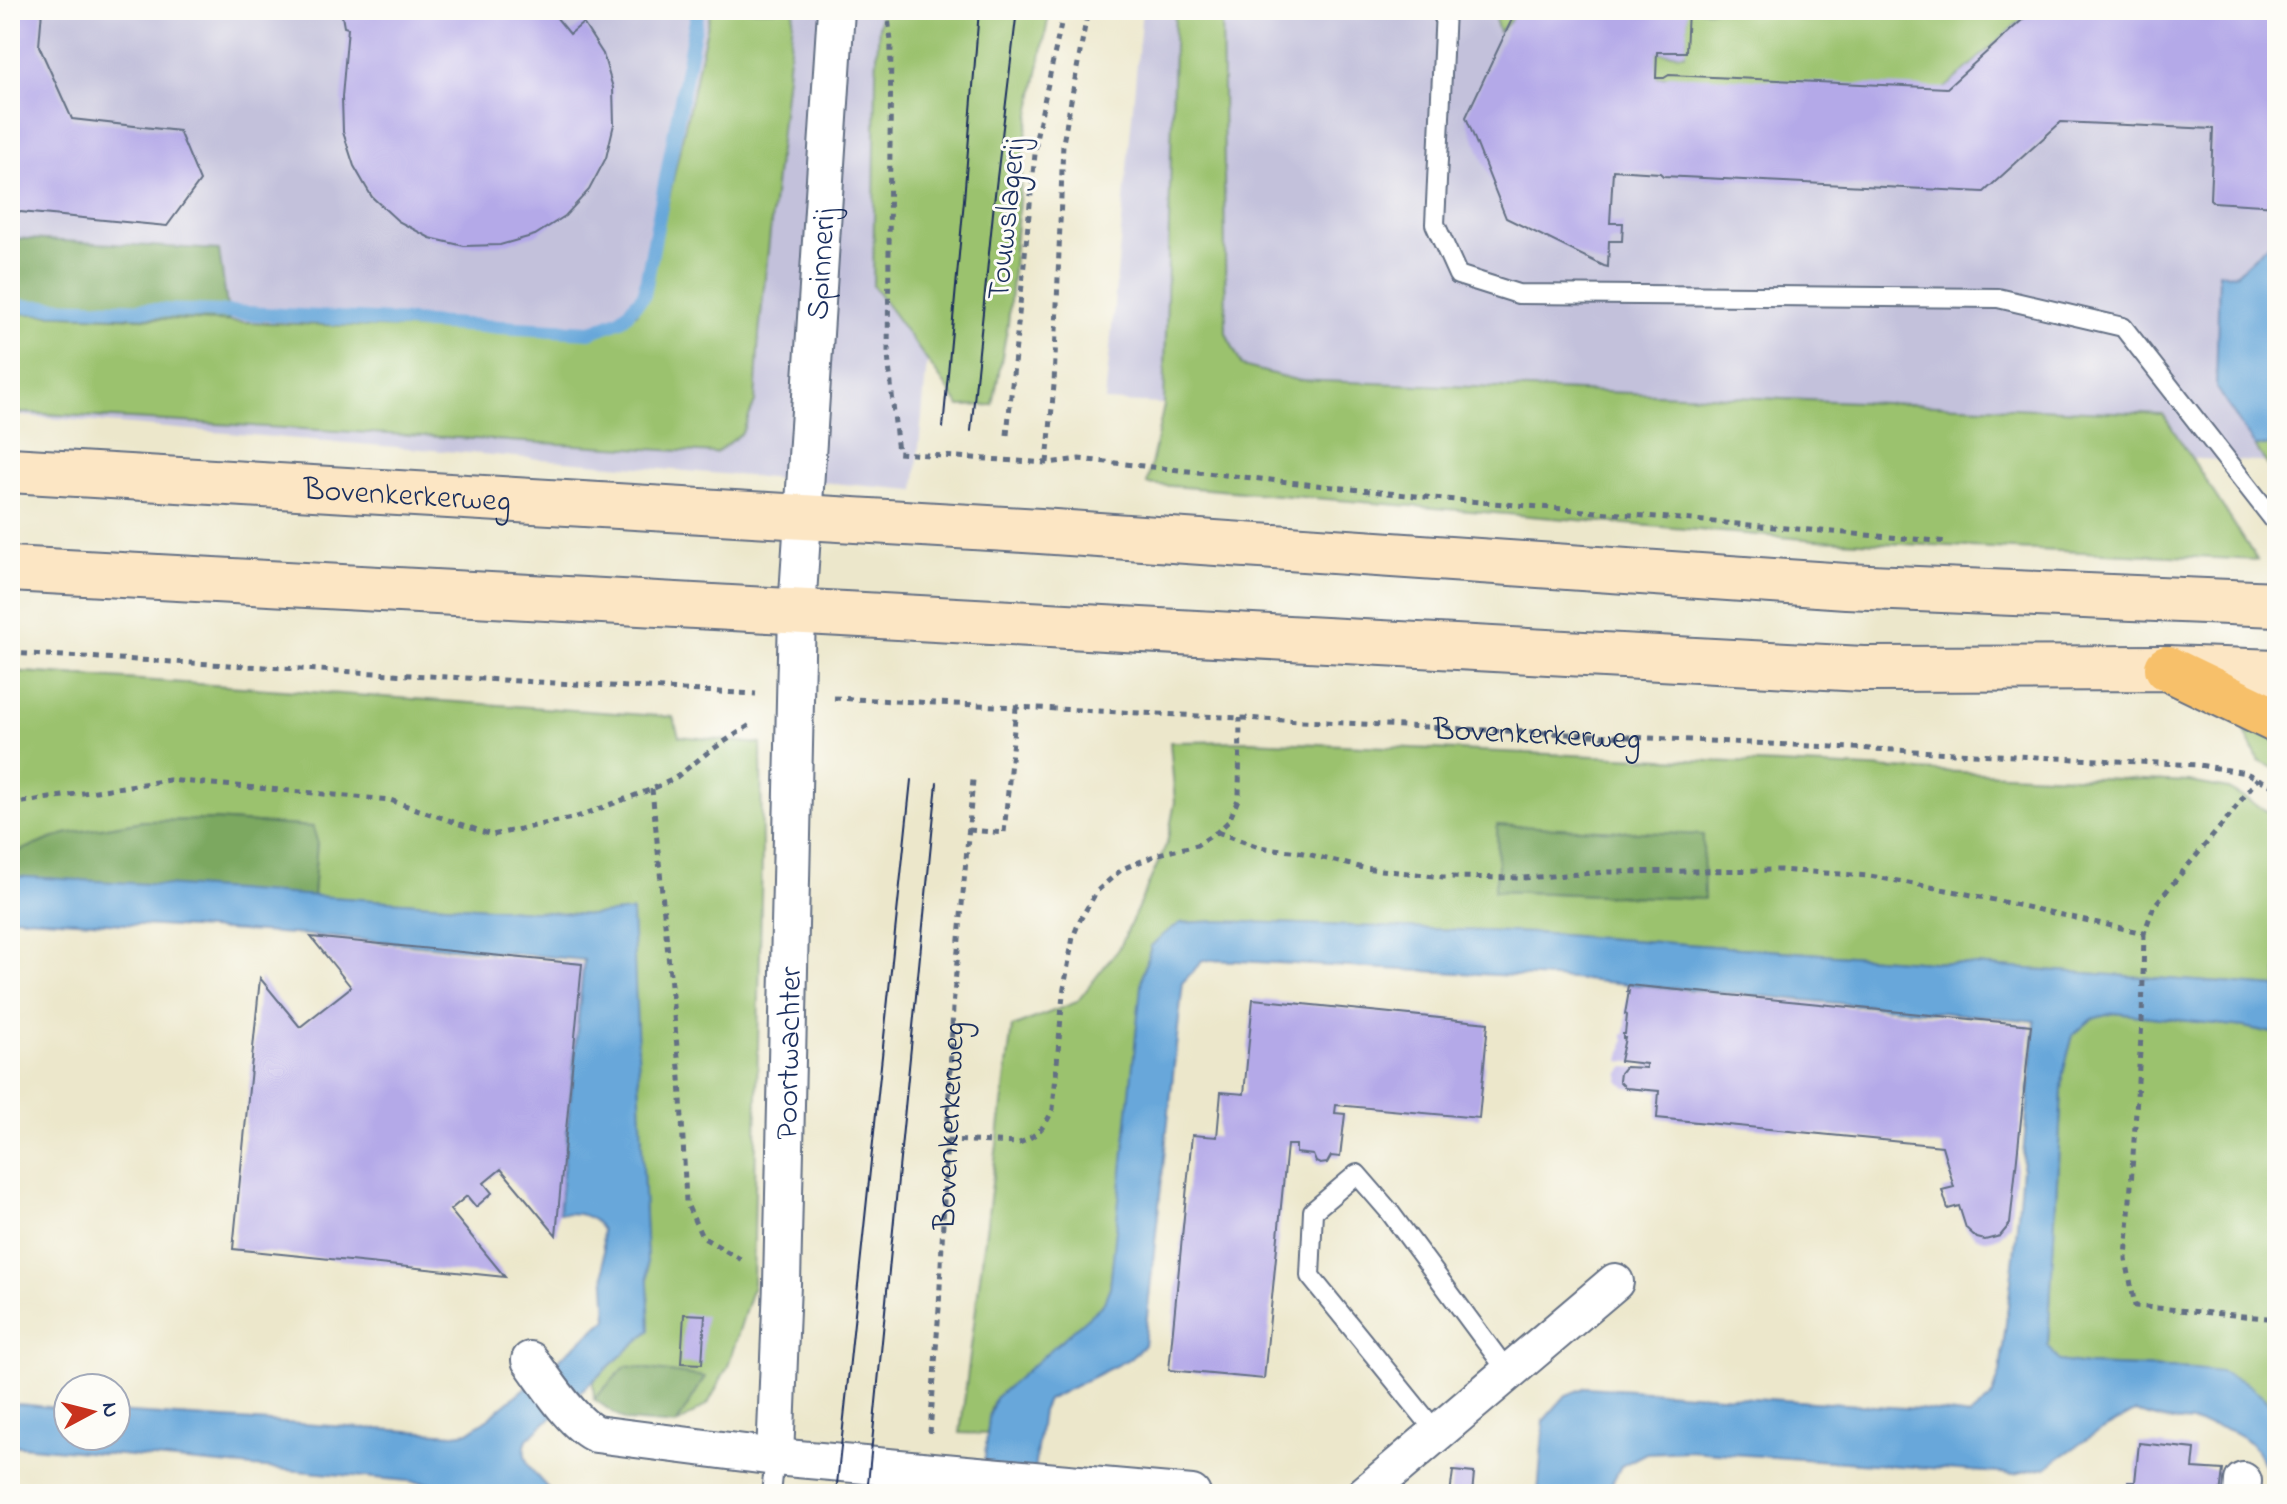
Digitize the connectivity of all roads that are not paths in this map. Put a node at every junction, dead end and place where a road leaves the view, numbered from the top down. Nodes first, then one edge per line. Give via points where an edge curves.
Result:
1 (836, 10) edge
2 (1445, 10) edge
3 (10, 470) edge
4 (803, 517) junction
5 (2277, 524) edge
6 (10, 569) edge
7 (2277, 604) edge
8 (797, 611) junction
9 (2167, 668) junction
10 (2277, 672) edge
11 (2277, 721) edge
12 (1615, 1282) dead end
13 (530, 1360) dead end
14 (1508, 1372) junction
15 (1437, 1433) junction
16 (775, 1457) junction
17 (771, 1494) edge
18 (1192, 1494) edge
19 (1365, 1494) edge

1 - 4 street, Spinnerij
2 - 5 lane via 1435,224 1458,275 1518,294 1998,298 2123,327
3 - 4 main road, Bovenkerkerweg
4 - 7 main road, Bovenkerkerweg via 1846,586
4 - 8 street
6 - 8 main road
8 - 9 main road via 1863,669
8 - 16 street, Poortwachter
9 - 10 main road
9 - 11 main road
12 - 14 street
13 - 16 street via 576,1420 596,1434
14 - 15 street
14 - 15 lane via 1357,1174 1313,1211 1310,1276
15 - 19 street
16 - 17 lane, Poortwachter
16 - 18 street

